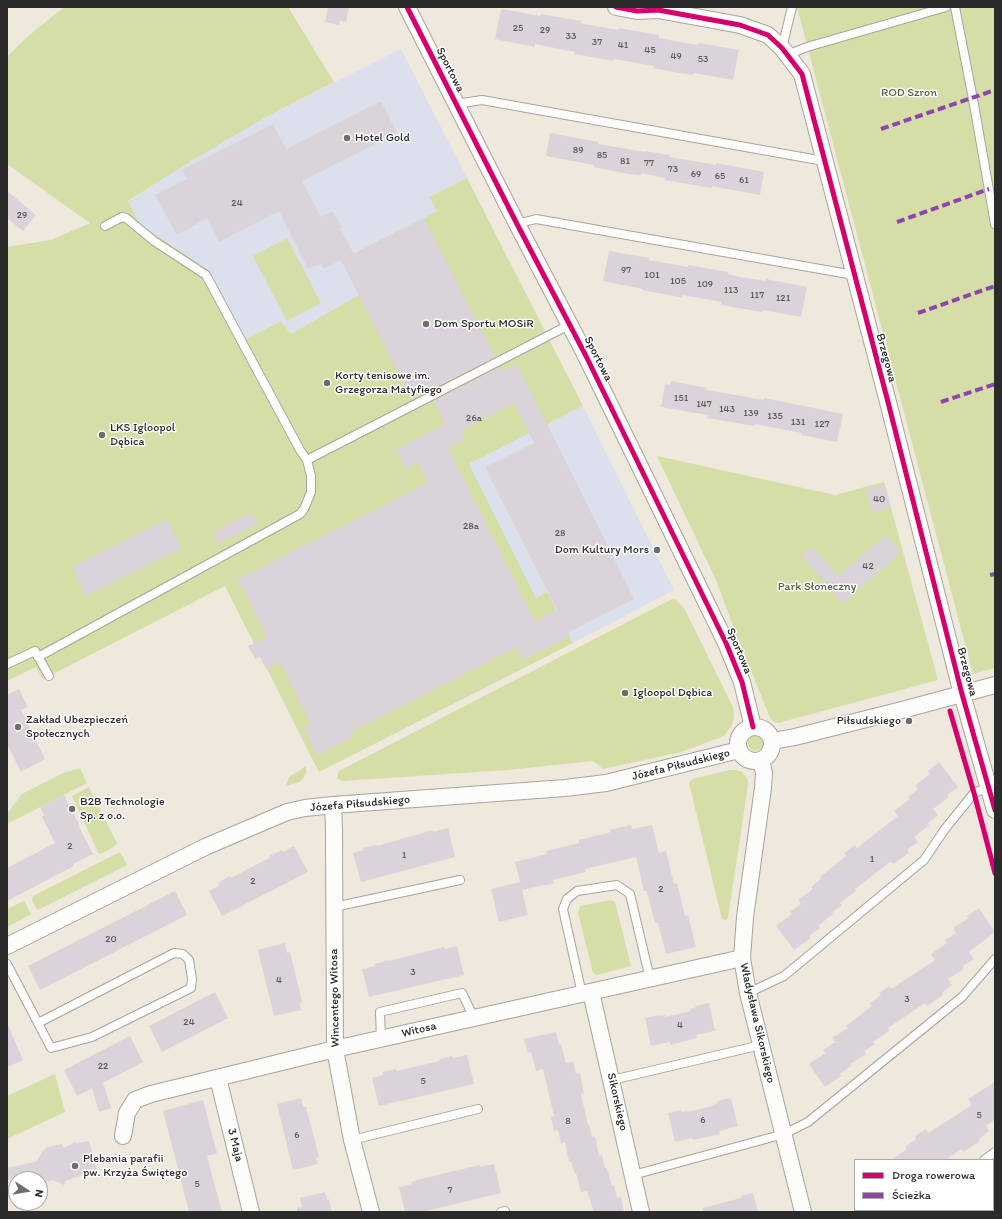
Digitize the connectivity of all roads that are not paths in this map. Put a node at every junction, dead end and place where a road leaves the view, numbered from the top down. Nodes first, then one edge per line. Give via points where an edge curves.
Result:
1 (407, 7) edge
2 (616, 7) edge
3 (792, 7) edge
4 (946, 7) edge
5 (955, 7) edge
6 (657, 9) edge
7 (785, 52) junction
8 (456, 104) junction
9 (824, 161) junction
10 (516, 224) junction
11 (995, 224) edge
12 (105, 226) dead end
13 (854, 275) junction
14 (569, 325) junction
15 (307, 460) junction
16 (38, 657) junction
17 (7, 664) edge
18 (49, 676) dead end
19 (995, 685) edge
20 (962, 694) junction
21 (753, 727) junction
22 (772, 741) junction
23 (739, 750) junction
24 (762, 760) junction
25 (989, 787) junction
26 (332, 805) junction
27 (995, 810) edge
28 (460, 880) dead end
29 (334, 907) junction
30 (7, 946) edge
31 (742, 958) junction
32 (995, 959) edge
33 (7, 964) edge
34 (650, 979) junction
35 (586, 993) junction
36 (748, 993) junction
37 (474, 1018) junction
38 (38, 1022) junction
39 (381, 1039) junction
40 (761, 1045) junction
41 (334, 1049) junction
42 (218, 1078) junction
43 (612, 1080) junction
44 (478, 1109) dead end
45 (784, 1134) junction
46 (123, 1136) dead end
47 (352, 1140) junction
48 (995, 1152) edge
49 (985, 1159) edge
50 (633, 1175) junction
51 (252, 1212) edge
52 (371, 1212) edge
53 (641, 1212) edge
54 (803, 1212) edge

1 - 8 street, Sportowa
2 - 6 street via 637,11
3 - 7 lane
4 - 7 lane via 808,48
5 - 11 lane via 974,99
6 - 7 street, Brzegowa via 740,25 768,36
7 - 9 street, Brzegowa via 802,74
8 - 9 lane via 482,100
8 - 10 street, Sportowa
9 - 13 street, Brzegowa
10 - 13 lane via 536,219
10 - 14 street, Sportowa
12 - 15 lane via 122,217 126,218 154,241 206,275
13 - 20 street, Brzegowa
14 - 15 lane
14 - 21 street, Sportowa via 726,643 742,682
15 - 16 lane via 312,485 308,501 300,514
16 - 17 lane via 35,651
16 - 18 lane
19 - 20 street
20 - 22 street
20 - 25 street, Brzegowa
21 - 22 street via 763,728 771,736
21 - 23 street via 740,735
22 - 24 street via 770,752
23 - 24 street via 746,758
23 - 26 street, Józefa Piłsudskiego via 606,783
24 - 31 street, Władysława Sikorskiego via 763,788 745,917
25 - 27 street, Brzegowa
25 - 36 lane via 974,793 924,860 784,976
26 - 29 street, Wincentego Witosa
26 - 30 street, Józefa Piłsudskiego via 287,812 199,850
28 - 29 lane
29 - 41 street, Wincentego Witosa
31 - 34 street, Witosa
31 - 36 street, Władysława Sikorskiego
32 - 45 lane via 962,997 808,1122
33 - 38 lane
34 - 35 street, Witosa
34 - 35 lane via 630,894 617,885 577,891 566,899 563,909
35 - 37 street, Witosa
35 - 43 street, Sikorskiego
36 - 40 street, Władysława Sikorskiego
37 - 39 street, Witosa
37 - 39 lane via 462,993 380,1012
38 - 38 lane via 174,953 183,954 189,960 192,979 190,988 92,1037 51,1048
39 - 41 street, Witosa
40 - 43 lane
40 - 45 street, Władysława Sikorskiego
41 - 42 street, Witosa
41 - 47 street, Wincentego Witosa
42 - 46 street, Witosa via 135,1100 127,1113
42 - 51 street, 3 Maja
43 - 50 street, Sikorskiego
44 - 47 lane
45 - 50 lane
45 - 54 street, Władysława Sikorskiego
47 - 52 street, Wincentego Witosa
48 - 49 lane
50 - 53 street, Sikorskiego

